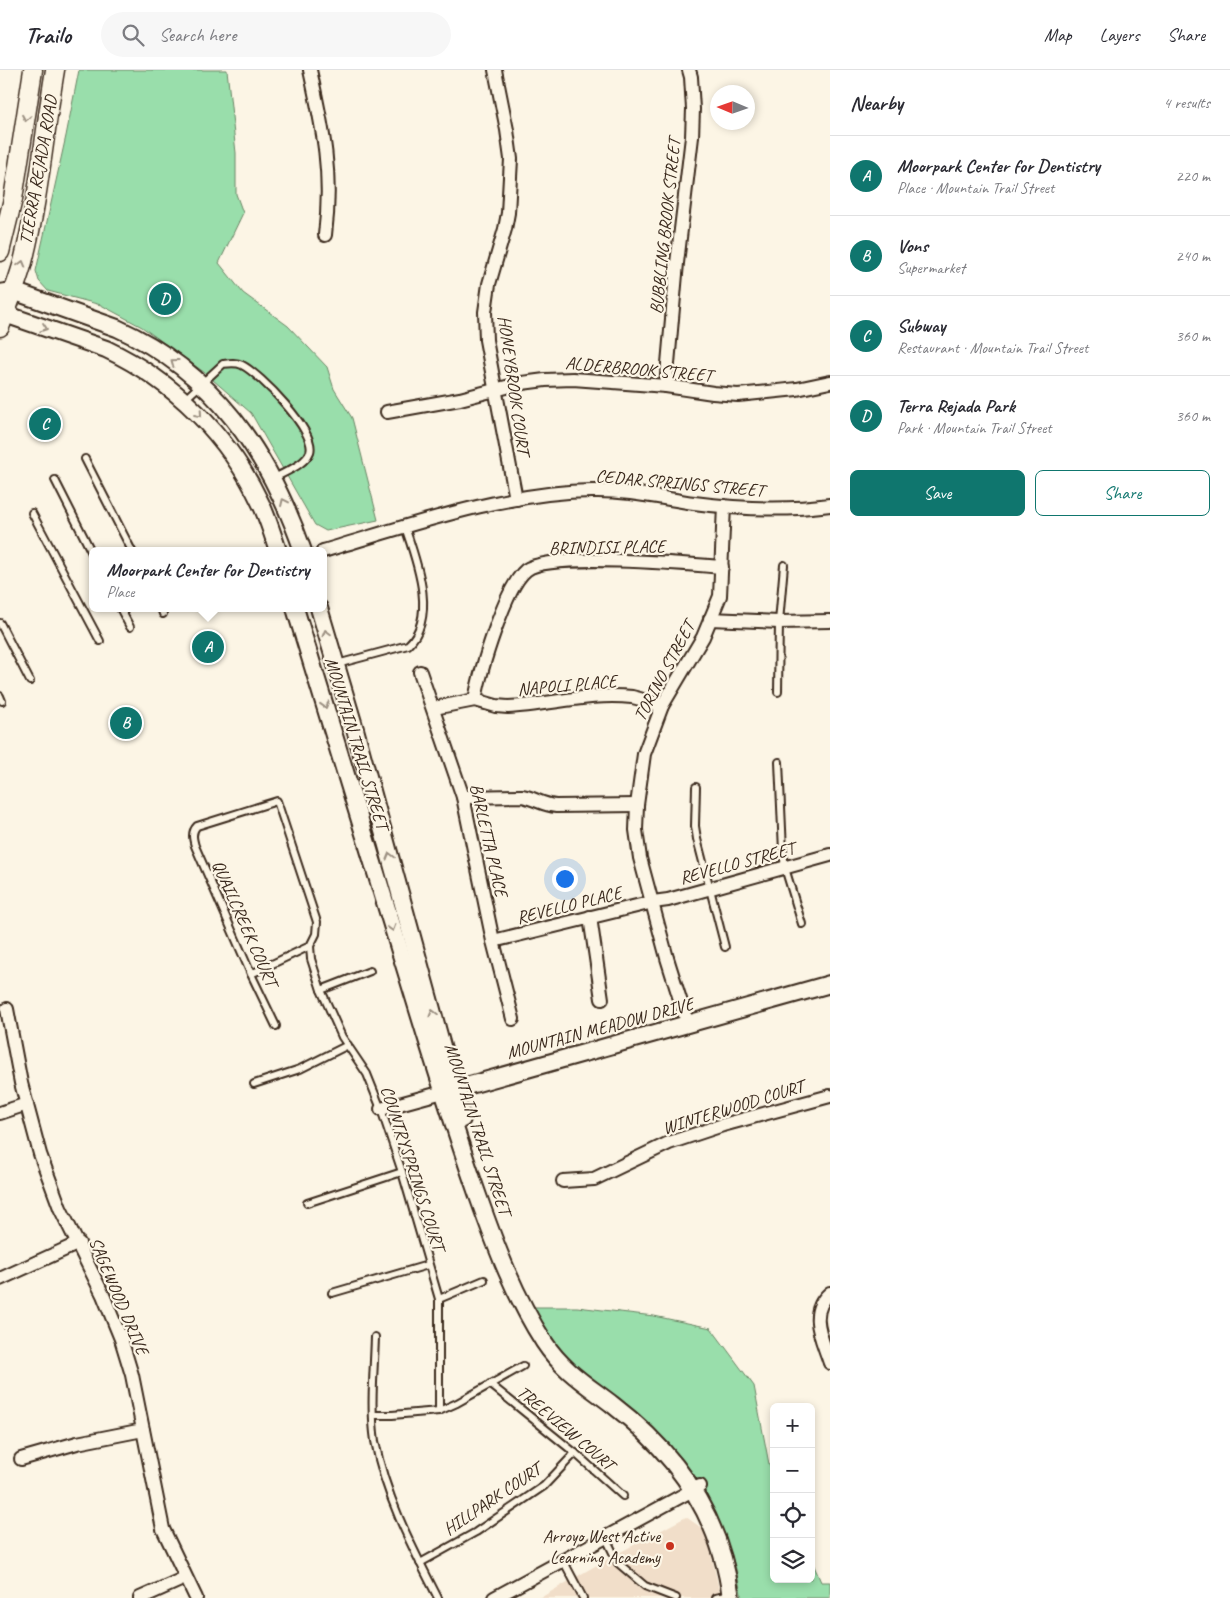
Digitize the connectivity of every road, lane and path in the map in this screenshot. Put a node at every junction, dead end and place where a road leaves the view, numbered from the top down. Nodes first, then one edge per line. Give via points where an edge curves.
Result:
1 (33, 70) edge
2 (55, 70) edge
3 (310, 70) edge
4 (496, 70) edge
5 (689, 70) edge
6 (325, 235) dead end
7 (0, 252) edge
8 (6, 292) edge
9 (2, 317) edge
10 (830, 382) edge
11 (202, 384) junction
12 (666, 386) junction
13 (496, 390) junction
14 (184, 400) junction
15 (387, 412) dead end
16 (85, 459) dead end
17 (273, 479) junction
18 (55, 480) dead end
19 (516, 499) junction
20 (724, 506) junction
21 (830, 506) edge
22 (32, 513) dead end
23 (405, 527) junction
24 (89, 547) edge
25 (130, 547) edge
26 (277, 547) edge
27 (302, 547) edge
28 (327, 550) edge
29 (784, 565) dead end
30 (722, 567) junction
31 (122, 612) edge
32 (296, 612) edge
33 (320, 612) edge
34 (710, 619) junction
35 (830, 621) edge
36 (0, 622) edge
37 (778, 622) junction
38 (130, 627) dead end
39 (100, 641) dead end
40 (336, 665) junction
41 (420, 672) dead end
42 (30, 681) dead end
43 (778, 692) dead end
44 (475, 700) junction
45 (662, 706) junction
46 (434, 708) junction
47 (779, 762) dead end
48 (696, 787) dead end
49 (463, 798) junction
50 (637, 805) junction
51 (830, 855) edge
52 (785, 868) junction
53 (709, 888) junction
54 (653, 902) junction
55 (590, 917) junction
56 (802, 924) dead end
57 (493, 941) junction
58 (310, 946) junction
59 (725, 947) dead end
60 (370, 971) dead end
61 (251, 974) junction
62 (830, 984) edge
63 (321, 990) junction
64 (602, 998) dead end
65 (7, 1009) dead end
66 (513, 1019) dead end
67 (688, 1025) junction
68 (276, 1026) dead end
69 (348, 1044) junction
70 (254, 1084) dead end
71 (449, 1091) junction
72 (830, 1096) edge
73 (27, 1104) junction
74 (381, 1109) junction
75 (0, 1113) edge
76 (402, 1172) junction
77 (563, 1181) dead end
78 (307, 1204) dead end
79 (79, 1243) junction
80 (428, 1265) junction
81 (0, 1279) edge
82 (484, 1280) dead end
83 (332, 1293) dead end
84 (830, 1293) edge
85 (439, 1299) junction
86 (375, 1337) dead end
87 (830, 1363) edge
88 (523, 1366) dead end
89 (490, 1384) junction
90 (439, 1411) junction
91 (373, 1415) junction
92 (143, 1430) junction
93 (576, 1452) junction
94 (21, 1459) dead end
95 (696, 1488) junction
96 (623, 1496) dead end
97 (606, 1538) junction
98 (563, 1560) junction
99 (420, 1563) junction
100 (185, 1578) junction
101 (730, 1597) edge
102 (140, 1598) edge
103 (196, 1598) edge
104 (438, 1598) edge
105 (494, 1598) edge
106 (583, 1598) edge
107 (676, 1598) edge

1 -> 7 main road, TIERRA REJADA ROAD via 13,199
8 -> 2 main road, TIERRA REJADA ROAD via 22,263 30,228
3 - 6 street via 327,157
4 - 13 street, HONEYBROOK COURT via 510,158 506,230 488,284 485,312 486,340
5 - 12 street, BUBBLING BROOK STREET via 692,136
8 - 9 main road, TIERRA REJADA ROAD
11 -> 8 street via 133,335
9 -> 14 street via 112,352 138,366
10 - 12 street, ALDERBROOK STREET via 738,395
11 - 14 lane
11 - 17 street via 244,432
11 - 17 lane via 224,364 242,364 267,383 304,428 311,442 309,455
12 - 13 street, ALDERBROOK STREET via 573,379 522,383
13 - 15 street, ALDERBROOK STREET via 460,400
13 - 19 street, HONEYBROOK COURT
14 -> 26 street via 237,462 261,505
16 - 25 lane
27 -> 17 street
18 - 24 lane
19 - 20 street, CEDAR SPRINGS STREET via 592,491
19 - 23 street, CEDAR SPRINGS STREET
20 - 21 street, CEDAR SPRINGS STREET via 778,509
20 - 30 street, TORINO STREET
22 - 39 lane
23 - 28 street, CEDAR SPRINGS STREET
23 - 40 lane via 418,566 423,595 421,624 414,640 408,645
29 - 37 lane
30 - 34 street, TORINO STREET via 720,596
30 - 44 street, BRINDISI PLACE via 576,561 526,569 497,624 479,676
31 - 38 lane
32 -> 71 street, MOUNTAIN TRAIL STREET
40 -> 33 street, MOUNTAIN TRAIL STREET
34 - 37 street
34 - 45 street, TORINO STREET via 703,637
35 - 37 street
36 - 42 lane
37 - 43 lane
71 -> 40 street, MOUNTAIN TRAIL STREET
41 - 46 street, BARLETTA PLACE
44 - 45 street, NAPOLI PLACE via 508,707 614,696 633,697
44 - 46 street
45 - 50 street, TORINO STREET via 644,754
46 - 49 street, BARLETTA PLACE
47 - 52 lane
48 - 53 lane via 695,826
49 - 50 street via 522,796 548,806
49 - 57 street, BARLETTA PLACE
50 - 54 street, TORINO STREET via 640,858
51 - 52 street, REVELLO STREET
52 - 53 street, REVELLO STREET
52 - 56 lane
53 - 54 street, REVELLO STREET
53 - 59 lane
54 - 55 street, REVELLO PLACE
54 - 67 street, TORINO STREET
55 - 57 street, REVELLO PLACE
55 - 64 street
57 - 66 street, BARLETTA PLACE
58 - 61 lane
58 - 61 lane, QUAILCREEK COURT via 317,922 277,801 197,826 194,829 195,846
58 - 63 lane, COUNTRYSPRINGS COURT
60 - 63 lane
61 - 68 lane, QUAILCREEK COURT
62 - 67 street, MOUNTAIN MEADOW DRIVE
63 - 69 lane, COUNTRYSPRINGS COURT
65 - 73 street, SAGEWOOD DRIVE
67 - 71 street, MOUNTAIN MEADOW DRIVE
69 - 70 lane via 300,1068
69 - 74 lane, COUNTRYSPRINGS COURT via 367,1074
71 - 74 street, MOUNTAIN MEADOW DRIVE
71 - 95 street, MOUNTAIN TRAIL STREET via 493,1238 511,1282 544,1342 556,1360 578,1380 614,1405 653,1439
72 - 77 street, WINTERWOOD COURT via 669,1143 604,1176
73 - 75 street
73 - 79 street, SAGEWOOD DRIVE via 47,1175
74 - 76 lane, COUNTRYSPRINGS COURT
76 - 78 lane
76 - 80 lane, COUNTRYSPRINGS COURT
79 - 81 street
79 - 92 street, SAGEWOOD DRIVE via 121,1339
80 - 83 lane
80 - 85 lane, COUNTRYSPRINGS COURT
82 - 85 lane
84 - 87 street via 820,1304 817,1320
85 - 90 lane, COUNTRYSPRINGS COURT
86 - 91 lane
88 - 89 lane
89 - 90 lane
89 - 93 lane, TREEVIEW COURT
90 - 91 lane
91 - 99 lane via 381,1467
92 - 94 street via 77,1443
92 - 100 street, SAGEWOOD DRIVE via 163,1529
93 - 96 lane, TREEVIEW COURT
93 - 99 lane, HILLPARK COURT via 544,1486 476,1532
95 - 97 street
95 - 101 street, MOUNTAIN TRAIL STREET via 720,1546
97 - 98 street
97 - 107 lane via 618,1562 631,1574 645,1586
98 - 105 street
98 - 106 lane
99 - 104 lane
100 - 102 street
100 - 103 street, SAGEWOOD DRIVE

